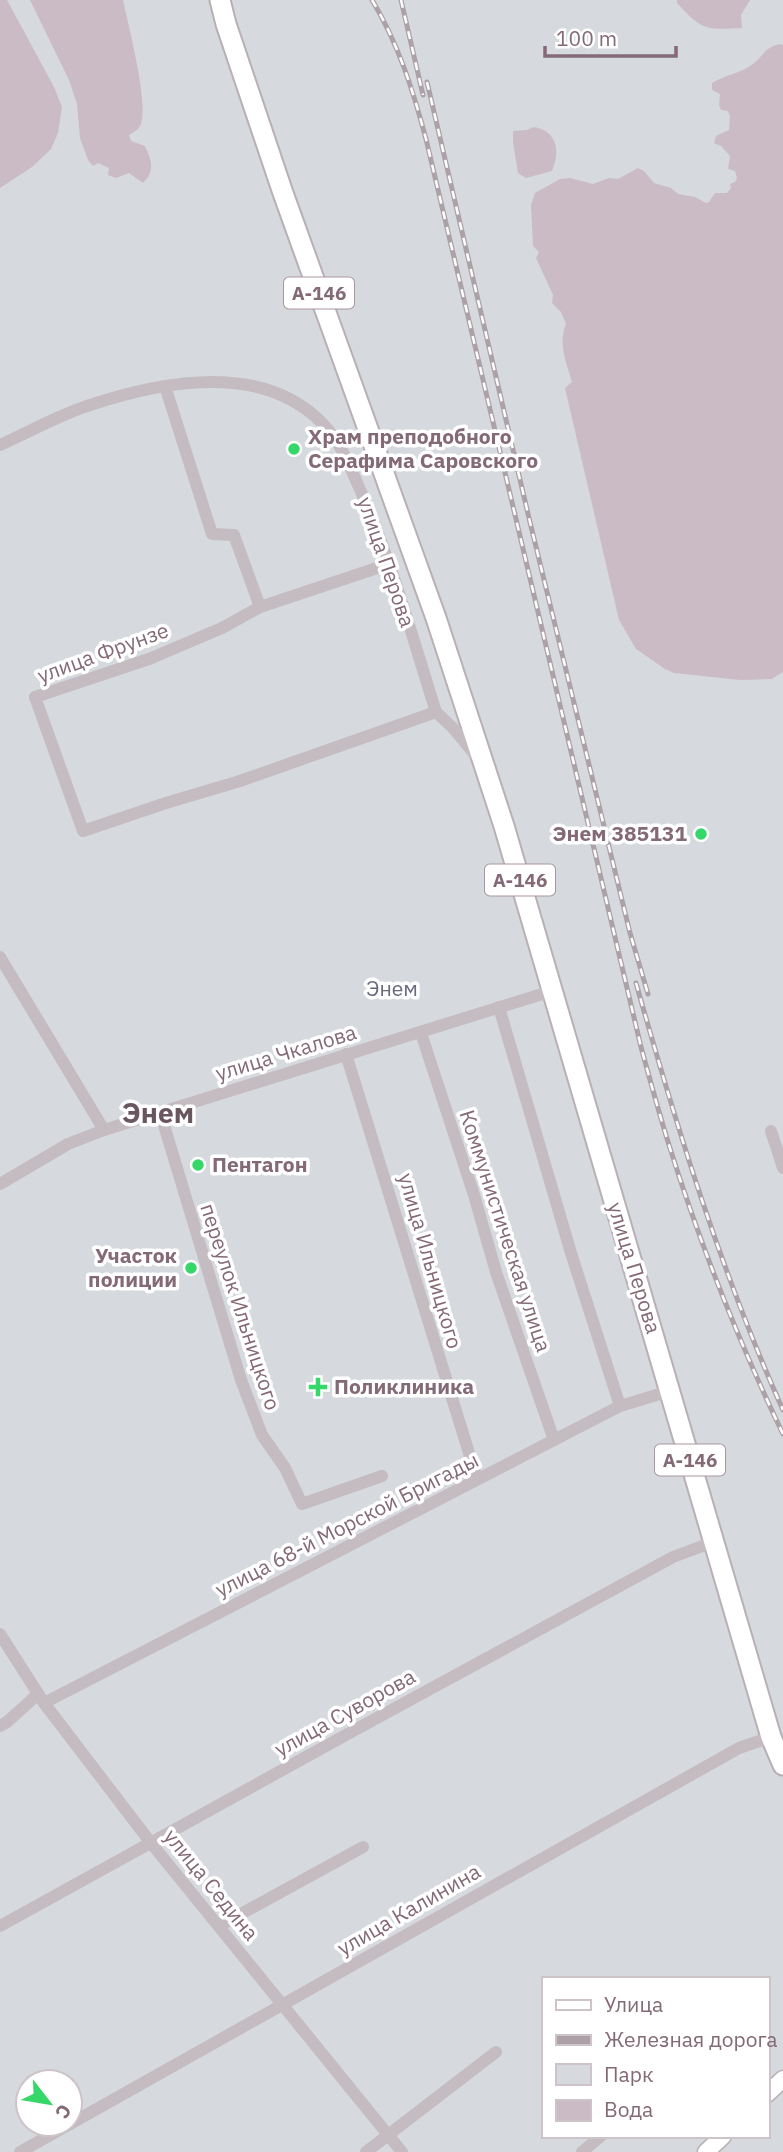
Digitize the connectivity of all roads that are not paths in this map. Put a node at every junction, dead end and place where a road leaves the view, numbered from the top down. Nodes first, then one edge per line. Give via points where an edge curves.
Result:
1 (220, 0) edge
2 (165, 386) junction
3 (0, 445) edge
4 (388, 564) junction
5 (260, 607) junction
6 (436, 712) junction
7 (486, 769) junction
8 (0, 957) edge
9 (552, 991) junction
10 (499, 1007) junction
11 (421, 1032) junction
12 (346, 1054) junction
13 (160, 1112) junction
14 (104, 1130) junction
15 (771, 1131) dead end
16 (783, 1168) edge
17 (0, 1184) edge
18 (670, 1391) junction
19 (620, 1406) junction
20 (554, 1440) junction
21 (382, 1476) dead end
22 (477, 1479) junction
23 (713, 1542) junction
24 (0, 1634) edge
25 (41, 1698) junction
26 (0, 1726) edge
27 (771, 1737) junction
28 (783, 1765) edge
29 (151, 1843) junction
30 (363, 1847) dead end
31 (0, 1926) edge
32 (219, 1926) junction
33 (284, 2004) junction
34 (496, 2052) dead end
35 (783, 2079) edge
36 (769, 2092) edge
37 (84, 2116) edge
38 (388, 2134) junction
39 (45, 2138) edge
40 (599, 2138) edge
41 (721, 2138) edge
42 (20, 2152) edge
43 (366, 2152) edge
44 (402, 2152) edge
45 (582, 2152) edge
46 (706, 2152) edge

1 - 7 highway, улица Перова / А-146 via 283,194
2 - 3 street, улица Перова via 87,406
2 - 4 street, улица Перова via 222,382 252,386 301,405 338,444
2 - 5 street via 212,534 234,535
4 - 5 street, улица Фрунзе
4 - 6 street, улица Перова
5 - 6 street, улица Фрунзе via 149,659 35,697 83,831
6 - 7 street, улица Перова
7 - 9 highway, улица Перова / А-146
8 - 14 street
9 - 10 street, улица Чкалова
9 - 18 highway, улица Перова / А-146
10 - 11 street, улица Чкалова
10 - 19 street
11 - 12 street, улица Чкалова
11 - 20 street, Коммунистическая улица
12 - 13 street, улица Чкалова
12 - 22 street, улица Ильницкого
13 - 14 street, улица Чкалова
13 - 21 street, переулок Ильницкого via 245,1391 262,1435 302,1504
14 - 17 street, улица Чкалова via 68,1144
15 - 16 street
18 - 19 street, улица 68-й Морской Бригады
18 - 23 highway, улица Перова / А-146
19 - 20 street, улица 68-й Морской Бригады
20 - 22 street, улица 68-й Морской Бригады
22 - 25 street, улица 68-й Морской Бригады
23 - 27 highway, улица Перова / А-146
23 - 29 street, улица Суворова via 673,1557
24 - 25 street, улица Седина
25 - 26 street, улица 68-й Морской Бригады
25 - 29 street, улица Седина
27 - 28 highway, улица Перова / А-146
27 - 33 street, улица Калинина via 739,1748
29 - 31 street, улица Суворова
29 - 32 street, улица Седина
30 - 32 street
32 - 33 street, улица Седина
33 - 37 street, улица Калинина
33 - 38 street, улица Седина
34 - 38 street
35 - 36 main road
38 - 43 street
38 - 44 street, улица Седина
39 - 42 street, улица Калинина
40 - 45 street
41 - 46 main road

